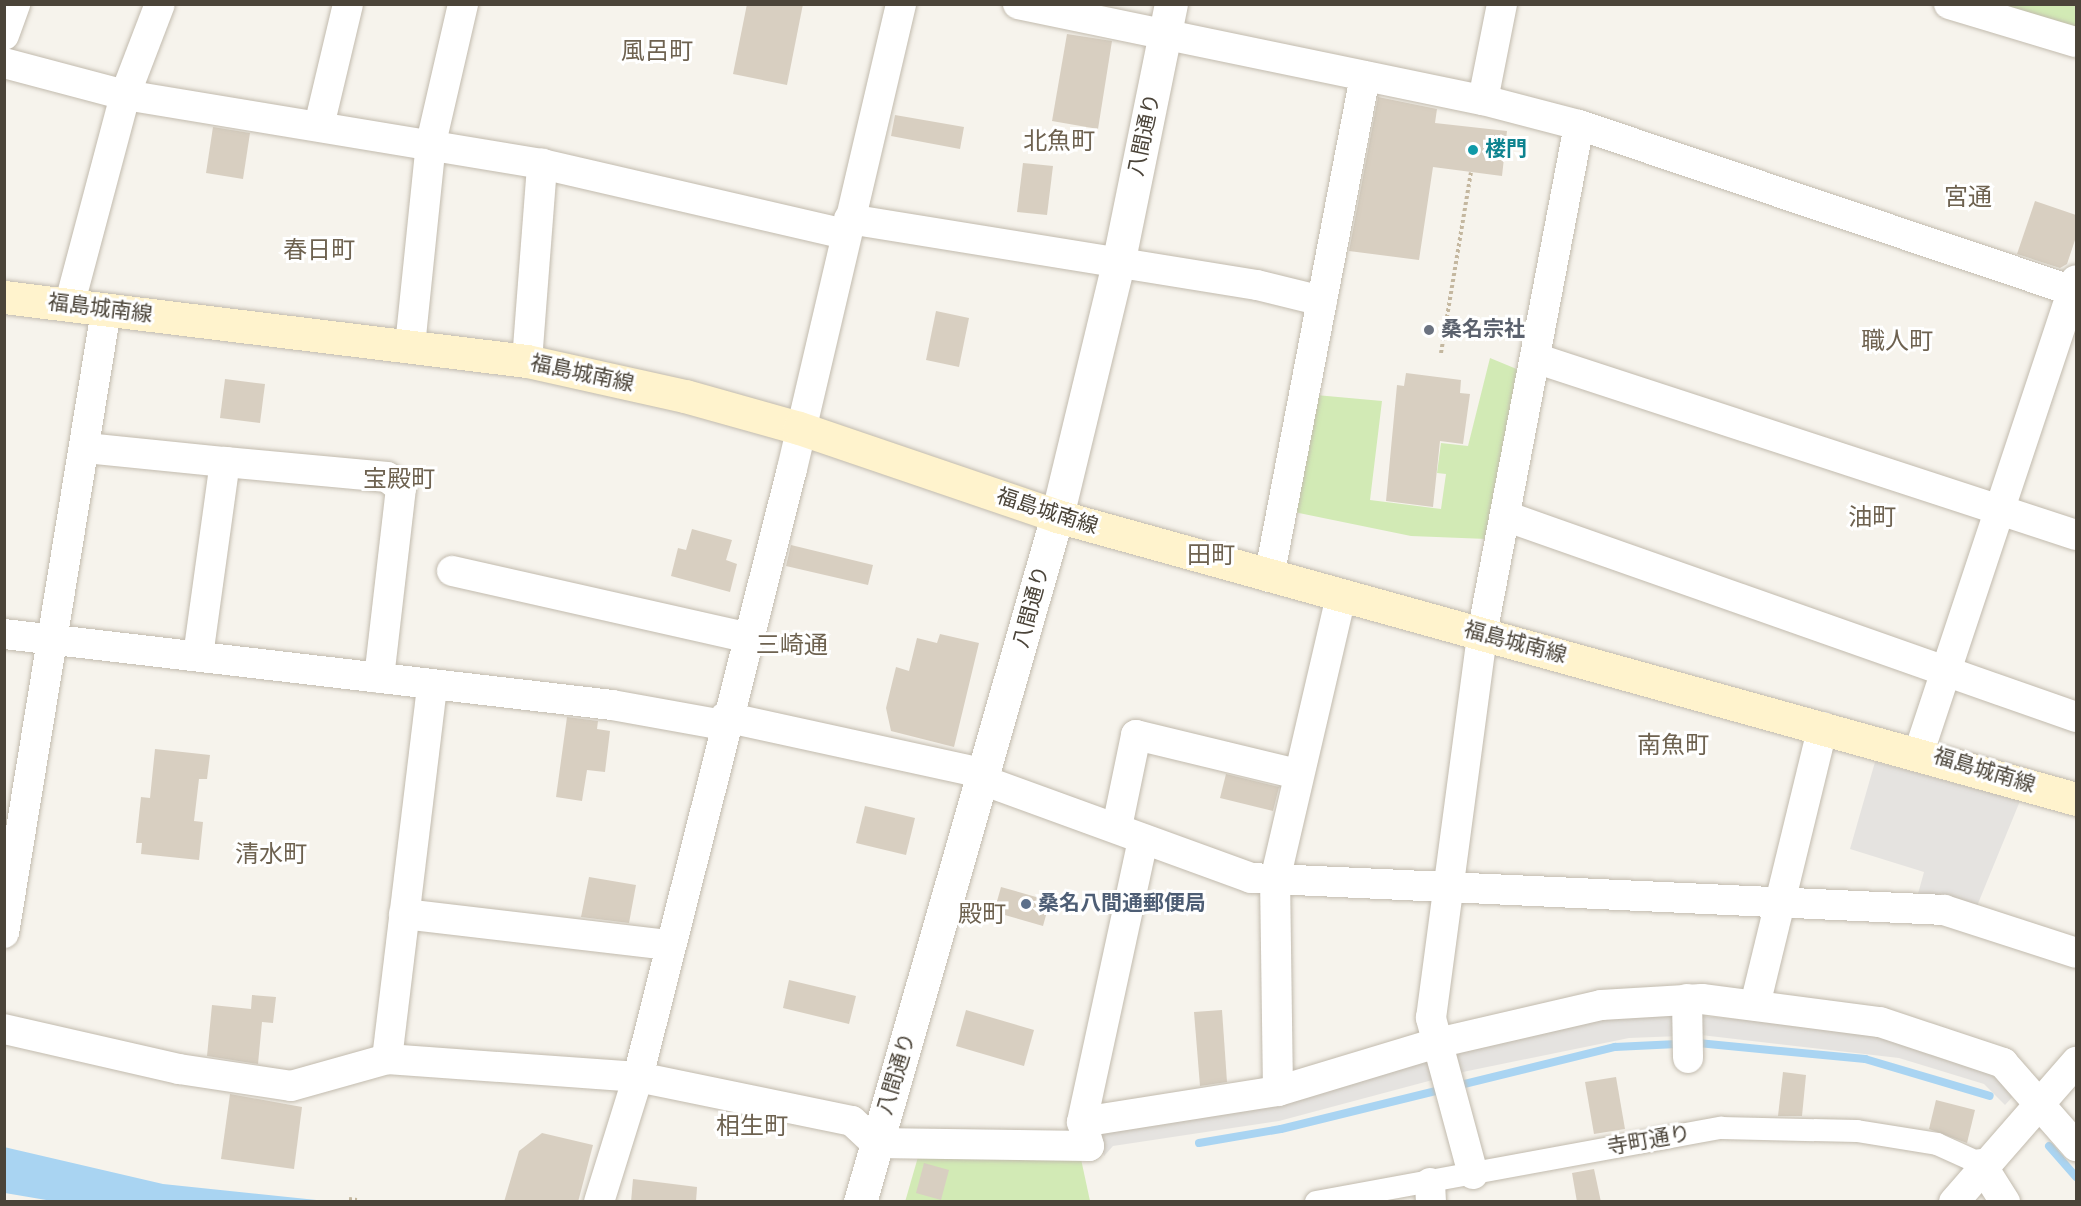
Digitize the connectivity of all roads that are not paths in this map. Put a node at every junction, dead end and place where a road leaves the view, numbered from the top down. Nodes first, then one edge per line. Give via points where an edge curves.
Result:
1 (15, 4) edge
2 (160, 4) edge
3 (348, 4) edge
4 (463, 4) edge
5 (901, 4) edge
6 (1018, 4) edge
7 (1502, 4) edge
8 (1949, 4) edge
9 (1168, 19) edge
10 (4, 35) edge
11 (2076, 42) edge
12 (4, 63) edge
13 (1365, 76) junction
14 (124, 95) junction
15 (1483, 100) junction
16 (1579, 125) junction
17 (319, 126) junction
18 (430, 143) junction
19 (542, 164) junction
20 (848, 226) junction
21 (1118, 264) junction
22 (2075, 288) edge
23 (4, 297) edge
24 (1322, 301) junction
25 (69, 306) junction
26 (106, 310) junction
27 (410, 346) junction
28 (1538, 359) junction
29 (527, 361) junction
30 (799, 428) junction
31 (86, 448) junction
32 (225, 462) junction
33 (2003, 509) junction
34 (1057, 516) junction
35 (1508, 517) junction
36 (2076, 535) edge
37 (452, 571) dead end
38 (1269, 578) junction
39 (1341, 597) junction
40 (4, 634) edge
41 (1482, 634) junction
42 (746, 637) junction
43 (54, 641) junction
44 (198, 656) junction
45 (1946, 673) junction
46 (380, 678) junction
47 (432, 685) junction
48 (2076, 717) edge
49 (724, 721) junction
50 (1823, 728) junction
51 (1919, 752) junction
52 (1297, 774) junction
53 (986, 777) junction
54 (2076, 799) edge
55 (1117, 827) junction
56 (1143, 840) junction
57 (1275, 880) junction
58 (1446, 887) junction
59 (1779, 905) junction
60 (404, 914) junction
61 (4, 933) edge
62 (669, 945) junction
63 (2076, 953) edge
64 (1687, 999) junction
65 (1755, 1005) junction
66 (4, 1029) edge
67 (1688, 1046) dead end
68 (1440, 1049) junction
69 (387, 1059) junction
70 (2076, 1062) edge
71 (638, 1077) junction
72 (1278, 1091) junction
73 (2041, 1101) junction
74 (1082, 1122) junction
75 (876, 1143) junction
76 (2076, 1146) edge
77 (1981, 1164) junction
78 (1473, 1174) junction
79 (1431, 1192) edge
80 (599, 1202) edge
81 (860, 1202) edge
82 (1316, 1202) edge
83 (1954, 1202) edge
84 (2005, 1202) edge

1 - 10 street
2 - 14 street
3 - 17 street
4 - 18 street
5 - 20 street
6 - 9 street
7 - 15 street
8 - 11 street
9 - 13 street
9 - 21 street, 八間通り
12 - 14 street
13 - 15 street
13 - 24 street
14 - 17 street
14 - 25 street
15 - 16 street
16 - 22 street
16 - 28 street
17 - 18 street
18 - 19 street
18 - 27 street
19 - 20 street
19 - 29 street
20 - 21 street
20 - 30 street
21 - 24 street
21 - 34 street, 八間通り
22 - 33 street
23 - 25 main road, 福島城南線
24 - 38 street
25 - 26 main road, 福島城南線
26 - 27 main road, 福島城南線
26 - 31 street
27 - 29 main road, 福島城南線
28 - 33 street
28 - 35 street
29 - 30 main road, 福島城南線
30 - 34 main road, 福島城南線
30 - 42 street
31 - 32 street
31 - 43 street
32 - 44 street
32 - 46 street via 387,477 401,488
33 - 36 street
33 - 45 street
34 - 38 main road, 福島城南線
34 - 53 street, 八間通り
35 - 41 street
35 - 45 street
37 - 42 street
38 - 39 main road, 福島城南線
39 - 41 main road, 福島城南線
39 - 52 street
40 - 43 street
41 - 50 main road, 福島城南線
41 - 58 street
42 - 49 street
43 - 44 street
43 - 61 street
44 - 46 street
45 - 48 street
45 - 51 street
46 - 47 street
47 - 49 street
47 - 60 street
49 - 53 street
49 - 62 street
50 - 51 main road, 福島城南線
50 - 59 street
51 - 54 main road, 福島城南線
52 - 55 street via 1136,735
52 - 57 street
53 - 55 street
53 - 75 street, 八間通り
55 - 56 street
56 - 57 street
56 - 74 street
57 - 58 street
57 - 72 street
58 - 59 street
58 - 68 street via 1431,1018
59 - 63 street via 1944,909
59 - 65 street
60 - 62 street
60 - 69 street
62 - 71 street
64 - 65 street
64 - 67 street
64 - 68 street via 1601,1005
65 - 73 street via 1880,1022 1992,1059 2003,1063
66 - 69 street via 179,1069 291,1086
68 - 72 street
68 - 78 street
69 - 71 street
70 - 73 street
71 - 75 street via 852,1121
71 - 80 street
72 - 74 street
73 - 76 street
73 - 77 street
74 - 75 street via 1089,1146
75 - 81 street, 八間通り
77 - 78 street, 寺町通り via 1937,1144 1857,1131 1721,1128
77 - 83 street
77 - 84 street
78 - 79 street, 寺町通り
79 - 82 street, 寺町通り

